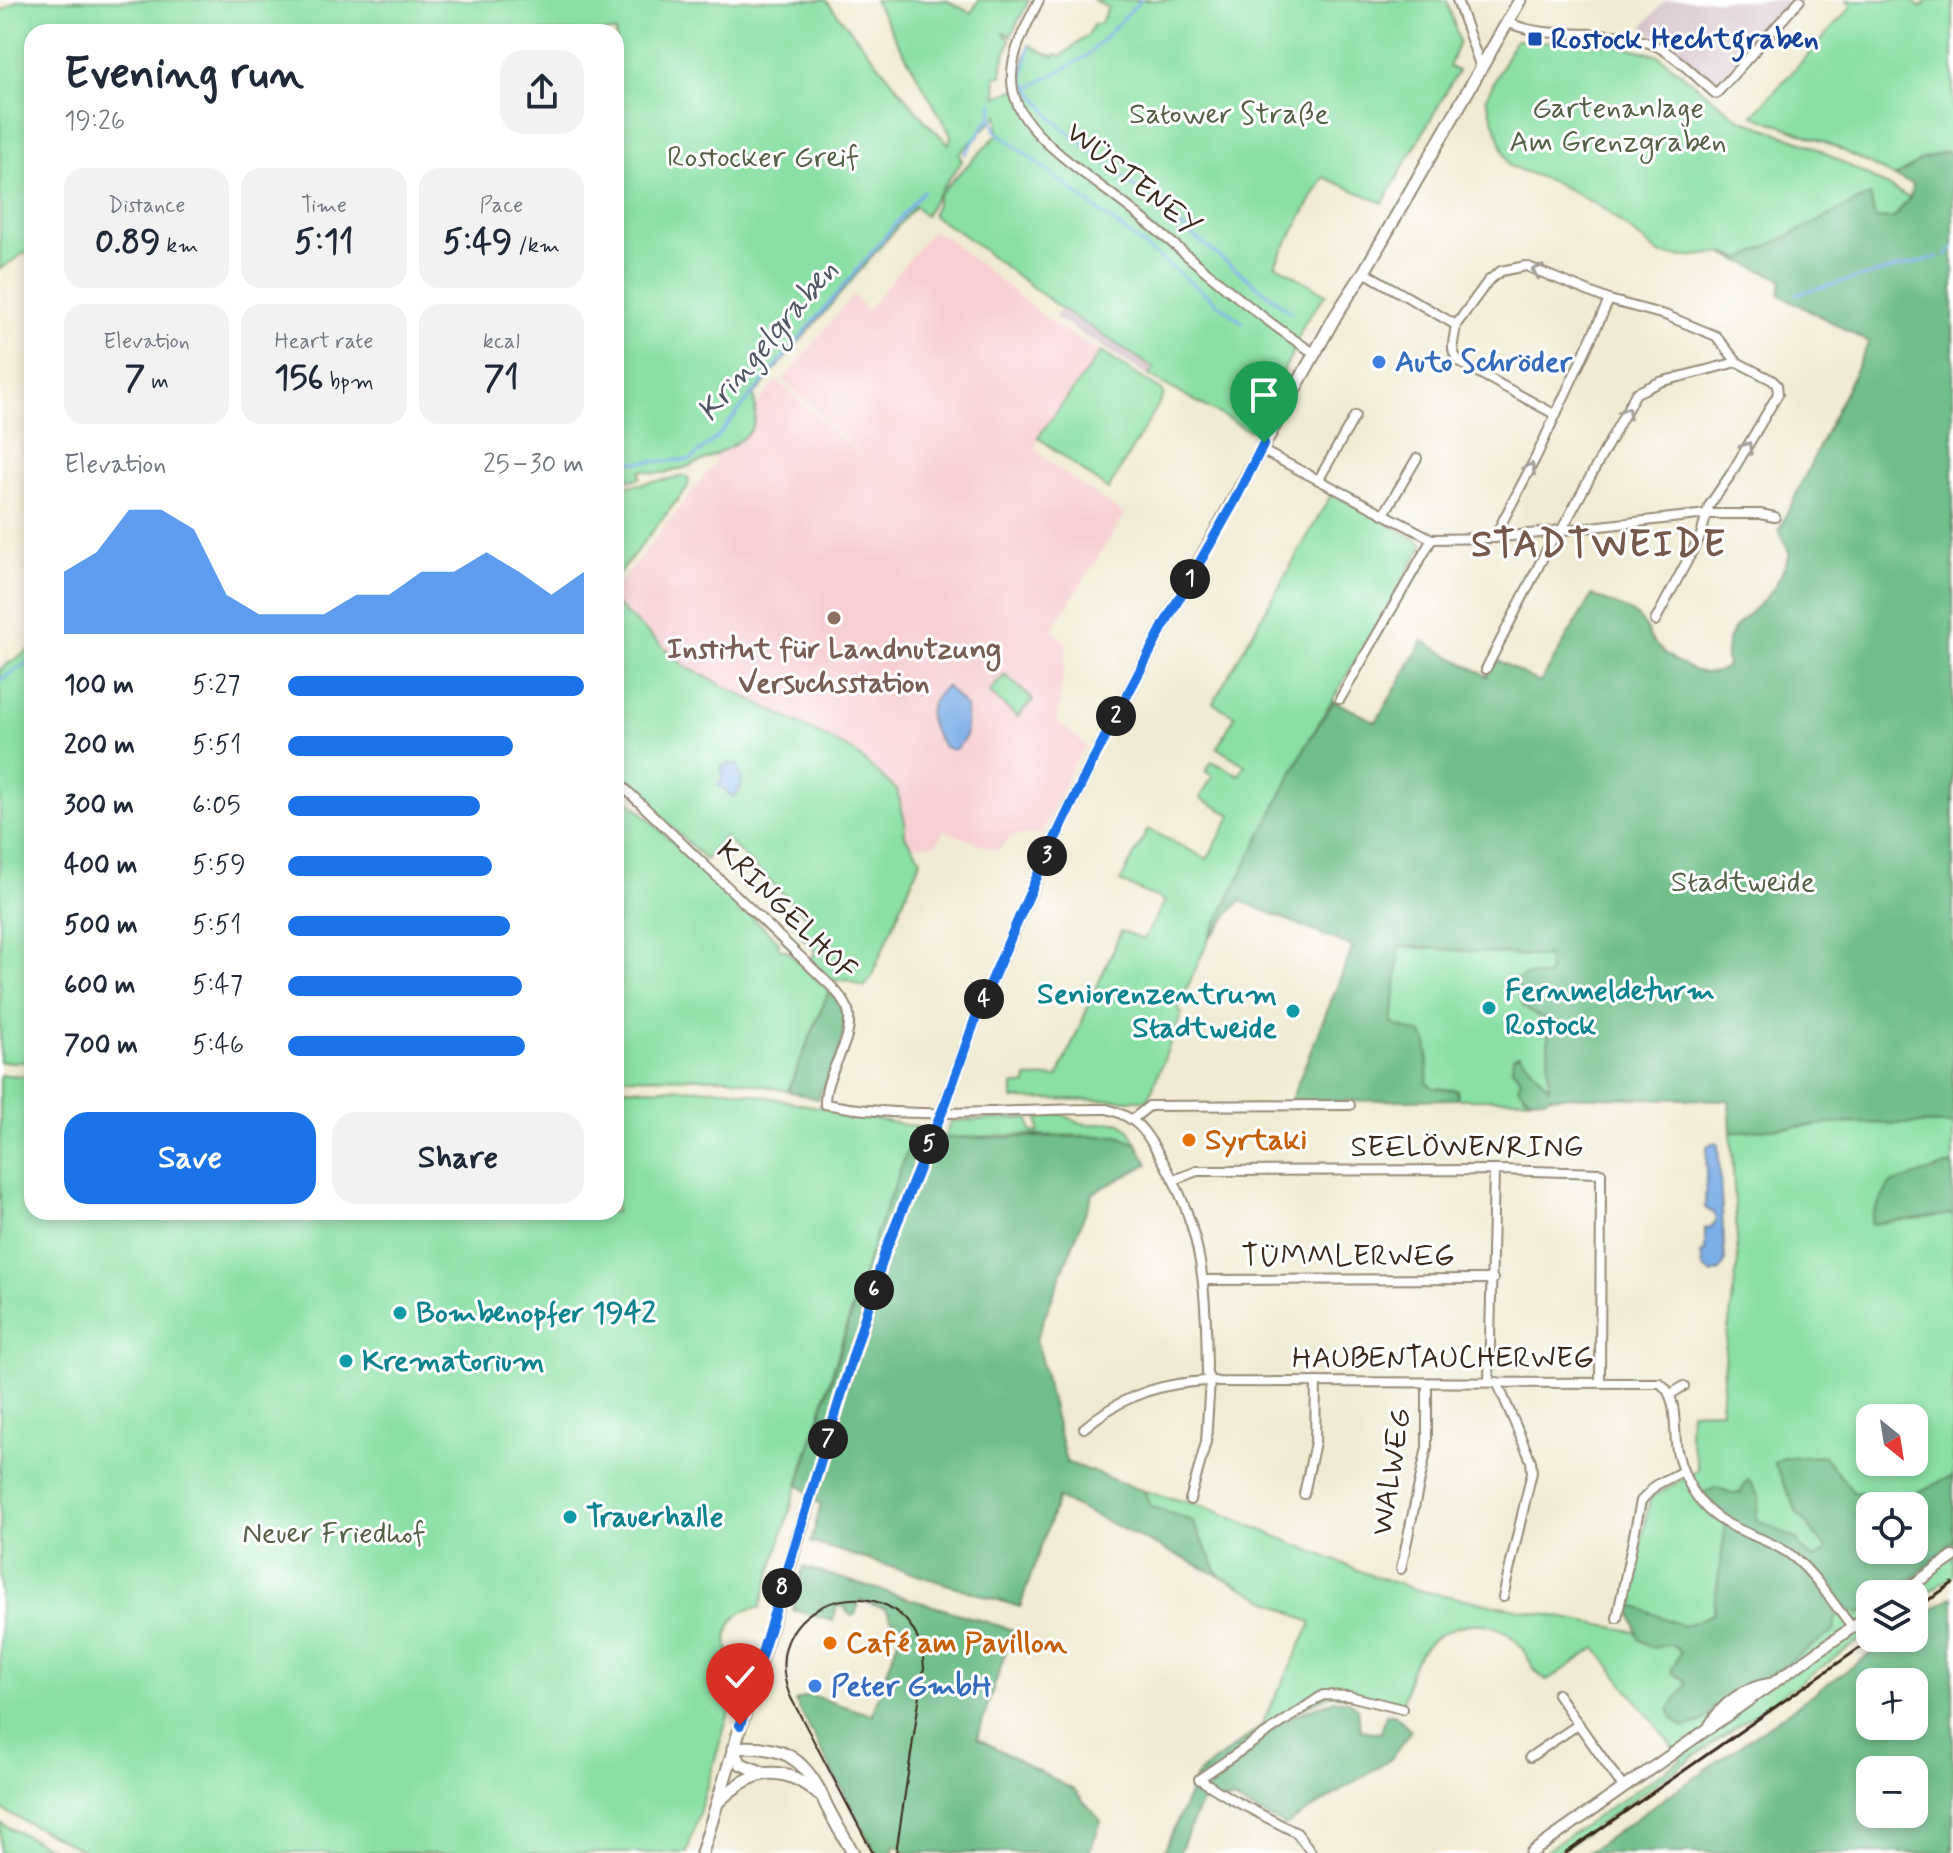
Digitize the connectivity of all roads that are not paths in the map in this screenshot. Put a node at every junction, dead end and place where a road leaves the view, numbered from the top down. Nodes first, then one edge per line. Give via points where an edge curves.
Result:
1 (1039, 0) edge
2 (1457, 0) edge
3 (1520, 0) edge
4 (1800, 0) edge
5 (1507, 22) junction
6 (1481, 68) junction
7 (1364, 272) junction
8 (1609, 300) junction
9 (1456, 325) junction
10 (1314, 353) junction
11 (1737, 362) junction
12 (1556, 415) junction
13 (1355, 416) dead end
14 (1261, 450) junction
15 (1417, 458) dead end
16 (1319, 479) junction
17 (1384, 514) junction
18 (1707, 514) junction
19 (1775, 517) dead end
20 (1560, 530) junction
21 (1494, 538) junction
22 (1432, 539) junction
23 (1655, 621) dead end
24 (1486, 669) dead end
25 (1340, 699) dead end
26 (624, 788) edge
27 (1350, 1105) dead end
28 (941, 1114) junction
29 (1133, 1119) junction
30 (1494, 1170) junction
31 (1174, 1180) junction
32 (1493, 1279) junction
33 (1204, 1280) junction
34 (1210, 1380) junction
35 (1316, 1382) junction
36 (1493, 1382) junction
37 (1600, 1382) junction
38 (1427, 1383) junction
39 (1684, 1386) dead end
40 (1671, 1394) junction
41 (1084, 1428) dead end
42 (1683, 1471) junction
43 (1304, 1494) dead end
44 (1190, 1500) dead end
45 (1953, 1557) edge
46 (1401, 1569) dead end
47 (1920, 1580) edge
48 (1503, 1597) dead end
49 (1617, 1618) dead end
50 (1856, 1624) edge
51 (1852, 1627) junction
52 (1557, 1694) dead end
53 (1402, 1709) dead end
54 (1579, 1724) junction
55 (733, 1748) junction
56 (1530, 1757) dead end
57 (766, 1773) junction
58 (1623, 1787) junction
59 (822, 1798) junction
60 (718, 1801) junction
61 (702, 1853) edge
62 (853, 1853) edge
63 (1312, 1853) edge
64 (1531, 1853) edge

1 - 10 street, WÜSTENEY via 1011,72 1016,102 1026,121 1280,331
2 - 6 street
3 - 5 main road
4 - 5 street via 1716,94 1661,48 1646,42 1620,35 1524,30
5 - 6 main road
6 - 7 main road
7 - 9 street
7 - 10 main road
8 -> 9 street via 1526,266 1515,267 1488,281
8 - 11 street via 1716,336
8 - 12 street
9 - 12 street via 1453,356
10 - 14 main road
18 -> 11 street via 1778,394 1772,380
20 -> 11 street via 1636,393
21 -> 12 street
13 - 16 street
14 - 16 street
14 - 28 main road via 1060,828 976,1017
15 - 17 street
16 - 17 street
17 - 22 street
18 - 19 street
18 - 20 street
18 - 23 street
20 - 21 street
20 - 24 street
21 - 22 street
22 - 25 street
26 - 28 street, KRINGELHOF via 845,1002 847,1035 827,1081 825,1104
27 - 29 street via 1149,1106
28 - 29 street via 1107,1109
28 - 55 main road via 885,1252
29 - 31 street
30 - 31 street, SEELÖWENRING via 1197,1171
30 - 32 street
30 - 37 street, SEELÖWENRING via 1601,1173
31 - 33 street via 1190,1215
32 - 33 street, TÜMMLERWEG
32 - 36 street
33 - 34 street
34 - 35 street, HAUBENTAUCHERWEG
34 - 41 street, HAUBENTAUCHERWEG via 1138,1393
34 - 44 street via 1206,1442
35 - 38 street, HAUBENTAUCHERWEG
35 - 43 street via 1315,1442
36 - 37 street, HAUBENTAUCHERWEG
36 - 38 street, HAUBENTAUCHERWEG
36 - 48 street via 1532,1472
37 - 40 street, HAUBENTAUCHERWEG via 1660,1383
38 - 46 street, WALWEG via 1427,1447
39 - 40 street
40 - 42 street
42 - 49 street via 1656,1485 1641,1501
42 - 51 street via 1701,1502 1720,1520 1804,1566
45 - 47 street
50 - 51 street
51 - 58 street
52 - 54 street
53 - 63 street via 1323,1695 1199,1779 1297,1833
54 - 56 street
54 - 58 street
55 - 57 main road via 741,1764
55 - 59 main road via 758,1748 800,1762
55 - 60 main road
57 - 59 main road via 797,1777
57 - 60 main road
58 - 64 street
59 - 62 main road
60 - 61 main road

